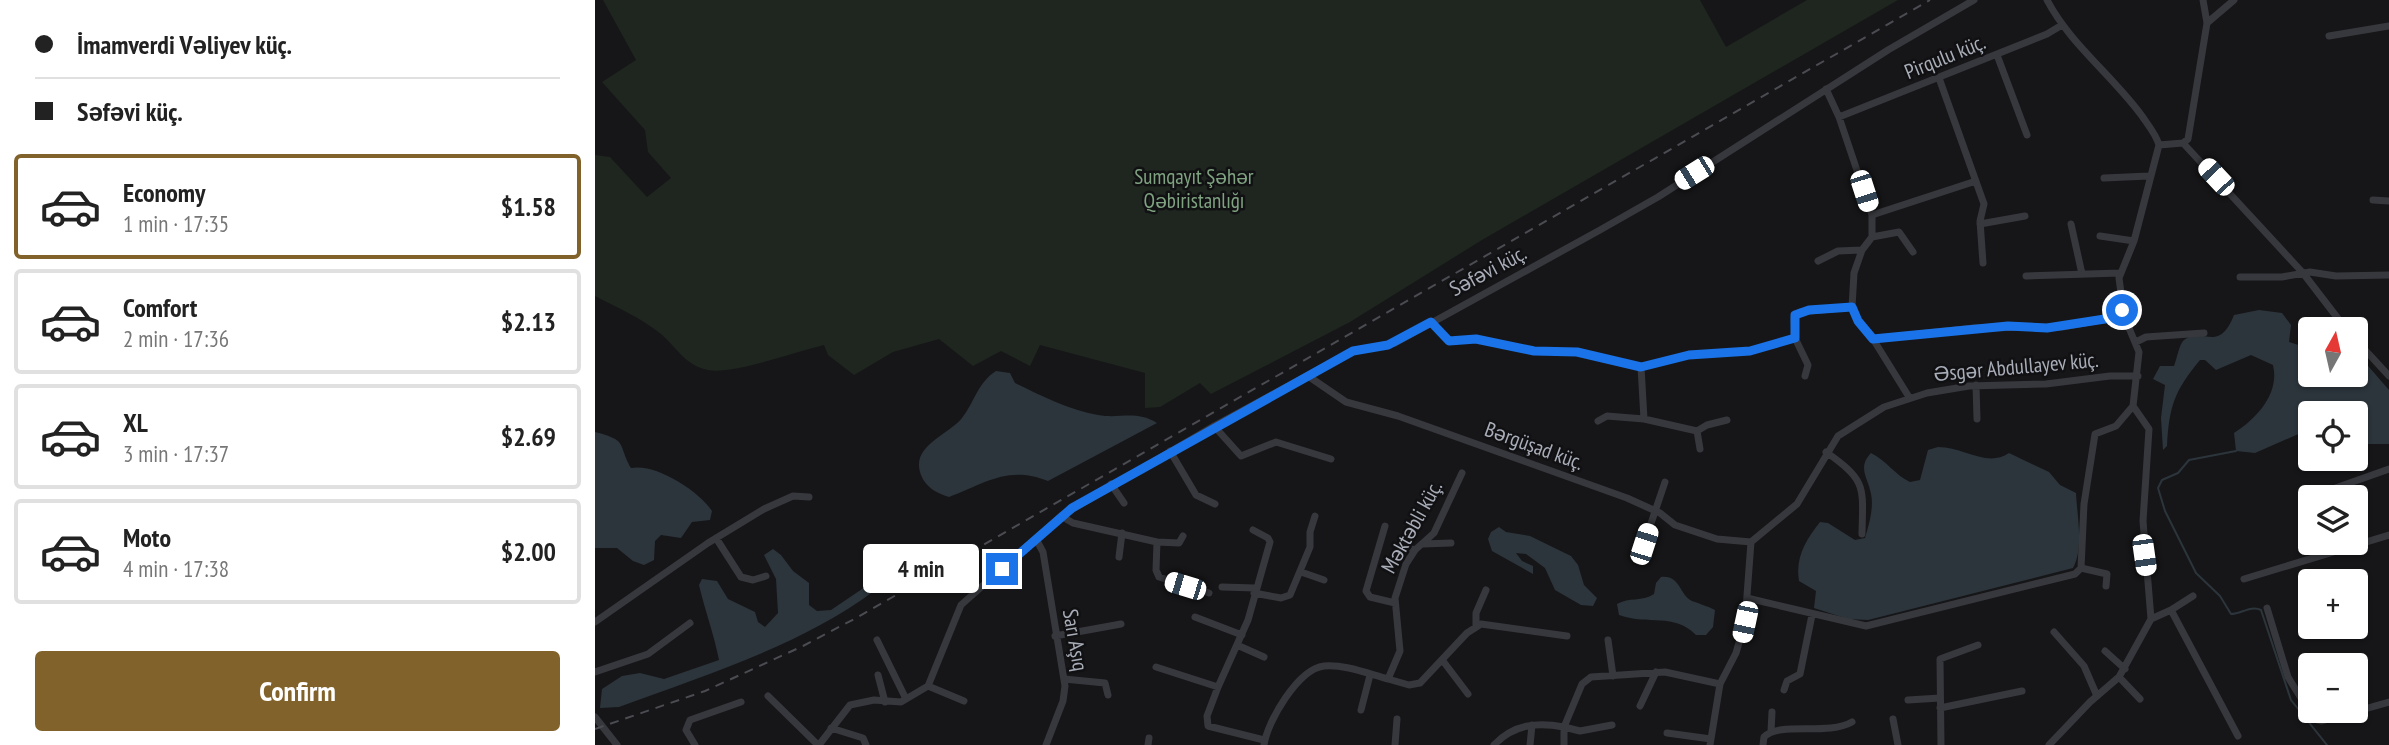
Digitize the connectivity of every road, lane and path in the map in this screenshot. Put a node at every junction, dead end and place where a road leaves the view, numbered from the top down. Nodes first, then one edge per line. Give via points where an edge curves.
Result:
1 (1974, 0) edge
2 (2047, 0) edge
3 (2203, 0) edge
4 (2234, 0) edge
5 (2207, 23) junction
6 (2062, 25) junction
7 (2389, 26) edge
8 (2329, 36) dead end
9 (1997, 55) junction
10 (1939, 78) junction
11 (1826, 89) junction
12 (1839, 117) junction
13 (2027, 135) dead end
14 (2183, 143) junction
15 (2159, 145) junction
16 (2149, 176) junction
17 (2104, 178) dead end
18 (1976, 181) junction
19 (2373, 200) dead end
20 (2389, 201) edge
21 (1872, 215) junction
22 (2025, 216) dead end
23 (1980, 224) junction
24 (2071, 224) dead end
25 (2101, 236) dead end
26 (1872, 237) junction
27 (2134, 241) junction
28 (1862, 250) junction
29 (1913, 252) dead end
30 (1818, 261) dead end
31 (1983, 263) dead end
32 (2120, 272) junction
33 (2304, 273) junction
34 (2082, 274) junction
35 (2389, 275) edge
36 (2027, 276) dead end
37 (2240, 277) dead end
38 (1852, 307) junction
39 (2124, 316) junction
40 (2338, 317) edge
41 (1431, 322) junction
42 (2204, 334) dead end
43 (1795, 338) junction
44 (1873, 339) junction
45 (2136, 342) junction
46 (2368, 353) edge
47 (1641, 367) junction
48 (1308, 376) junction
49 (1804, 376) dead end
50 (2138, 376) junction
51 (2389, 376) edge
52 (1976, 385) junction
53 (1909, 397) junction
54 (2133, 406) junction
55 (1644, 419) junction
56 (1977, 419) dead end
57 (1727, 420) dead end
58 (1598, 421) dead end
59 (1214, 426) junction
60 (1697, 431) junction
61 (1700, 449) dead end
62 (1170, 451) junction
63 (1826, 452) junction
64 (1331, 459) dead end
65 (2389, 469) edge
66 (1462, 473) dead end
67 (1665, 482) dead end
68 (1111, 484) junction
69 (2344, 485) edge
70 (809, 497) dead end
71 (1124, 503) dead end
72 (1215, 504) dead end
73 (1655, 511) junction
74 (1061, 516) junction
75 (1315, 516) dead end
76 (1385, 526) dead end
77 (1253, 530) dead end
78 (1122, 533) junction
79 (1862, 534) dead end
80 (2389, 535) edge
81 (1183, 536) dead end
82 (716, 538) junction
83 (1036, 540) junction
84 (2368, 541) edge
85 (1157, 542) junction
86 (1751, 542) junction
87 (1451, 543) dead end
88 (1423, 544) junction
89 (1644, 544) dead end
90 (1403, 546) dead end
91 (1415, 550) junction
92 (2316, 555) edge
93 (1119, 557) dead end
94 (2081, 568) junction
95 (1301, 572) junction
96 (766, 576) dead end
97 (2244, 579) dead end
98 (1324, 580) dead end
99 (1222, 586) dead end
100 (2106, 586) dead end
101 (1255, 590) junction
102 (1486, 590) dead end
103 (1209, 593) dead end
104 (2193, 596) dead end
105 (1747, 598) junction
106 (1395, 603) junction
107 (2267, 608) dead end
108 (2171, 610) junction
109 (1812, 615) junction
110 (1195, 617) dead end
111 (2151, 619) junction
112 (595, 622) edge
113 (690, 623) dead end
114 (1121, 624) dead end
115 (1476, 626) junction
116 (2054, 632) dead end
117 (1242, 635) junction
118 (1055, 636) junction
119 (1567, 636) dead end
120 (877, 640) dead end
121 (1608, 640) dead end
122 (1237, 645) junction
123 (1978, 645) dead end
124 (2105, 651) dead end
125 (1264, 657) dead end
126 (1443, 662) junction
127 (1156, 667) dead end
128 (2125, 669) junction
129 (595, 671) edge
130 (1657, 672) junction
131 (1370, 675) junction
132 (878, 676) dead end
133 (1613, 676) junction
134 (2119, 677) junction
135 (1064, 679) junction
136 (1388, 679) junction
137 (1720, 684) junction
138 (928, 686) junction
139 (1218, 687) junction
140 (1784, 690) dead end
141 (2022, 691) dead end
142 (1468, 694) dead end
143 (1108, 695) dead end
144 (768, 696) dead end
145 (2097, 696) junction
146 (1940, 698) junction
147 (906, 699) junction
148 (2140, 699) dead end
149 (1908, 700) dead end
150 (964, 701) dead end
151 (741, 702) dead end
152 (884, 702) junction
153 (2389, 702) edge
154 (1640, 706) dead end
155 (1940, 708) junction
156 (1361, 710) dead end
157 (1772, 712) dead end
158 (595, 717) edge
159 (1397, 719) dead end
160 (1893, 719) dead end
161 (1852, 722) dead end
162 (1532, 725) junction
163 (1612, 725) dead end
164 (1565, 727) junction
165 (831, 728) junction
166 (1771, 731) junction
167 (1667, 733) dead end
168 (2238, 736) dead end
169 (1711, 742) edge
170 (1264, 743) edge
171 (617, 745) edge
172 (695, 745) edge
173 (818, 745) edge
174 (866, 745) edge
175 (1046, 745) edge
176 (1395, 745) edge
177 (1494, 745) edge
178 (1530, 745) edge
179 (1564, 745) edge
180 (1763, 745) edge
181 (1898, 745) edge
182 (1941, 745) edge
183 (2049, 745) edge

1 - 11 street, Səfəvi küç.
2 - 6 street
3 - 5 street
4 - 5 street
5 - 14 street via 2188,139
6 - 9 street, Pirqulu küç.
6 - 15 street via 2124,92
7 - 8 street
9 - 10 street, Pirqulu küç.
9 - 13 street
10 - 12 street, Pirqulu küç.
10 - 18 street
11 - 12 street
11 - 41 street, Səfəvi küç. via 1658,197
12 - 21 street
14 - 15 street
14 - 33 street
15 - 16 street
16 - 17 street
16 - 27 street
18 - 21 street
18 - 23 street via 1984,204
19 - 20 street
21 - 26 street
22 - 23 street
23 - 31 street
24 - 34 street
25 - 27 street
26 - 28 street
26 - 29 street via 1899,232
27 - 32 street
28 - 30 street via 1838,251
28 - 38 street via 1854,273
32 - 34 street
32 - 39 street
33 - 35 street
33 - 37 street
33 - 40 street
34 - 36 street
38 - 43 street via 1800,312 1794,318
38 - 44 street
39 - 44 street via 2047,328 2008,326
39 - 45 street
41 - 47 street via 1449,341 1476,339 1534,351 1577,352
41 - 48 street, Səfəvi küç. via 1388,345 1353,351
42 - 45 street via 2146,337
43 - 47 street via 1750,351 1689,355
43 - 49 street via 1808,365
44 - 53 street
45 - 50 street
46 - 51 street
47 - 55 street
48 - 59 street, Səfəvi küç.
48 - 73 street, Bərgüşad küç. via 1346,402 1398,416
50 - 52 street, Əsgər Abdullayev küç.
50 - 54 street
52 - 53 street, Əsgər Abdullayev küç.
52 - 56 street
53 - 63 street, Əsgər Abdullayev küç. via 1842,431
54 - 94 street via 2116,426 2095,434 2084,505
54 - 111 street via 2149,429 2143,521
55 - 58 street via 1607,416
55 - 60 street
57 - 60 street
59 - 62 street, Səfəvi küç.
59 - 64 street via 1241,456 1276,442
60 - 61 street
62 - 68 street, Səfəvi küç.
62 - 72 street via 1196,495
63 - 79 street via 1857,477 1863,499
63 - 86 street, Əsgər Abdullayev küç. via 1797,504
65 - 69 street
66 - 88 street, Məktəbli küç. via 1434,533
67 - 73 street
68 - 71 street
68 - 74 street, Səfəvi küç.
70 - 82 street via 793,496
73 - 86 street, Bərgüşad küç. via 1675,525 1717,539
73 - 89 street
74 - 78 street via 1073,523
74 - 83 street, Səfəvi küç.
75 - 95 street
76 - 106 street via 1366,592
77 - 101 street via 1270,542
78 - 85 street
78 - 93 street
80 - 84 street
81 - 85 street via 1179,543
82 - 96 street via 741,577
82 - 112 street
83 - 118 street, Sarı Aşıq via 1043,552
83 - 138 street, Səfəvi küç. via 961,605
85 - 103 street via 1159,577
86 - 105 street
87 - 88 street
88 - 91 street, Məktəbli küç.
90 - 91 street
91 - 106 street, Məktəbli küç.
92 - 97 street
94 - 100 street via 2107,574
94 - 109 street via 2075,574 1877,625
95 - 98 street
95 - 101 street via 1286,597
99 - 101 street
101 - 117 street
102 - 115 street
104 - 108 street
105 - 109 street
105 - 137 street via 1741,641
106 - 136 street, Məktəbli küç. via 1400,651
107 - 153 street via 2288,677 2314,719 2322,721
108 - 111 street
108 - 168 street
109 - 140 street via 1801,674 1787,681
110 - 117 street
111 - 128 street
113 - 129 street via 648,654
114 - 118 street
115 - 119 street
115 - 126 street
116 - 145 street via 2084,666
117 - 122 street
118 - 135 street, Sarı Aşıq
120 - 147 street
121 - 133 street
122 - 125 street
122 - 139 street
123 - 146 street via 1940,659
124 - 128 street
126 - 136 street via 1415,685
126 - 142 street
127 - 139 street
128 - 134 street
130 - 133 street
130 - 137 street
130 - 154 street
131 - 136 street
131 - 156 street
131 - 170 street via 1334,666 1315,669 1288,692
132 - 152 street
133 - 164 street via 1586,679
134 - 145 street
134 - 148 street
135 - 143 street via 1105,683
135 - 175 street, Sarı Aşıq via 1063,701
137 - 169 street
138 - 147 street
138 - 150 street
139 - 170 street via 1208,726
141 - 155 street
144 - 173 street
145 - 183 street
146 - 149 street
146 - 155 street
147 - 152 street
151 - 172 street via 690,720 686,730
152 - 165 street via 850,705
155 - 182 street
157 - 166 street
158 - 171 street
159 - 176 street
160 - 181 street
161 - 166 street via 1825,730
162 - 164 street
162 - 177 street via 1509,731
162 - 178 street
163 - 164 street via 1580,731
164 - 179 street
165 - 173 street
165 - 174 street via 863,738
166 - 180 street
167 - 169 street

